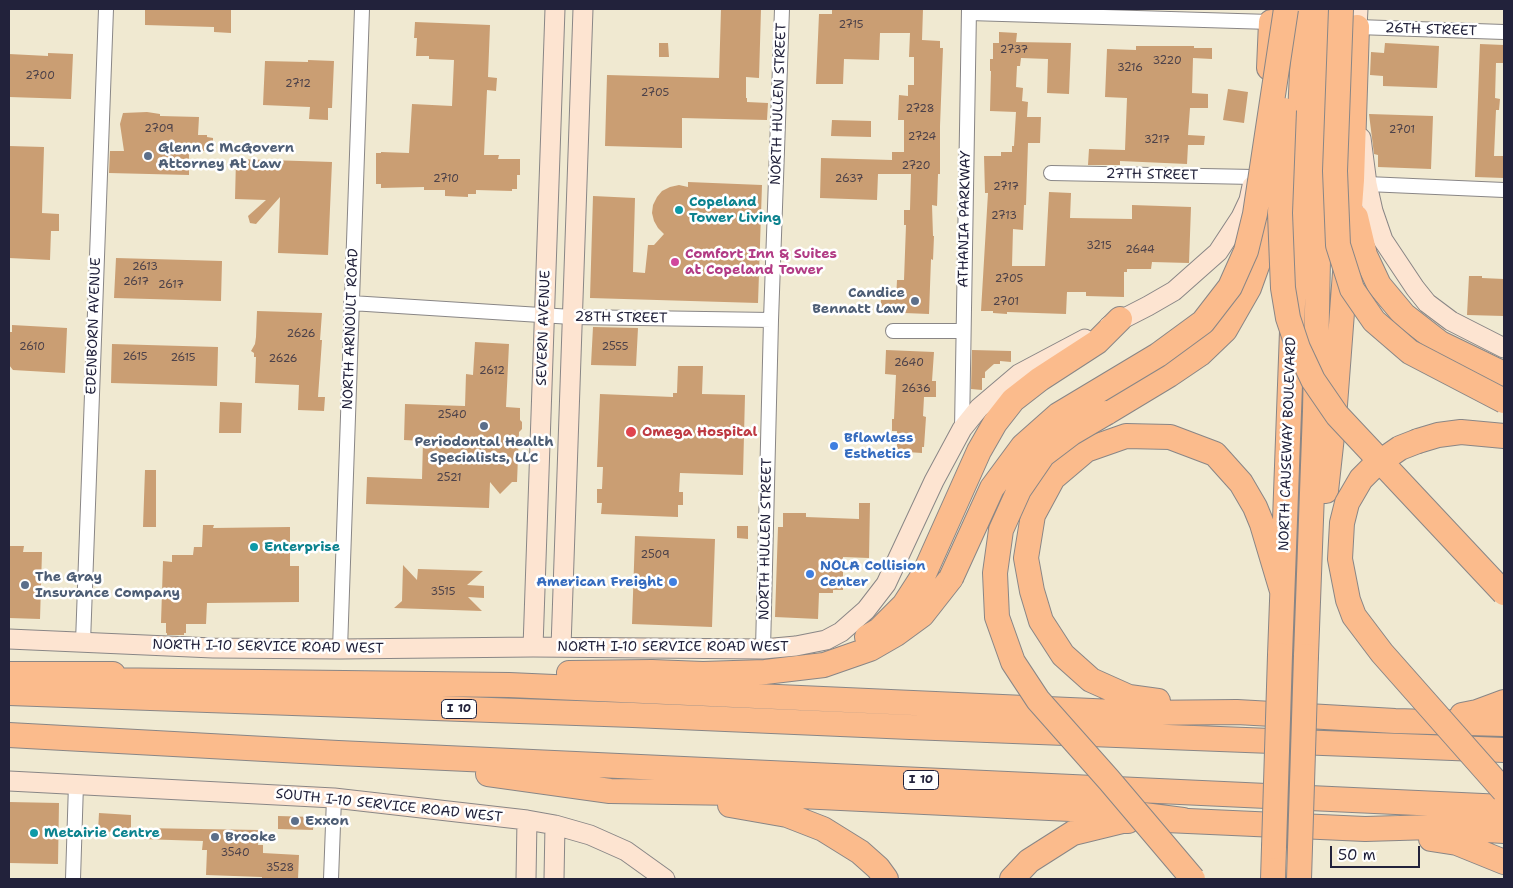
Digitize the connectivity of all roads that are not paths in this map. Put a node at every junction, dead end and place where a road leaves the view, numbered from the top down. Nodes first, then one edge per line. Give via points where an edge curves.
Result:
1 (106, 9) edge
2 (362, 9) edge
3 (555, 9) edge
4 (583, 9) edge
5 (782, 9) edge
6 (1296, 9) edge
7 (1305, 9) edge
8 (1323, 9) edge
9 (1341, 9) edge
10 (969, 11) edge
11 (1279, 12) edge
12 (1358, 18) edge
13 (1504, 32) edge
14 (1300, 115) junction
15 (1051, 173) dead end
16 (1254, 177) junction
17 (1360, 182) junction
18 (1504, 190) edge
19 (351, 303) junction
20 (544, 316) junction
21 (572, 317) junction
22 (1120, 319) junction
23 (771, 320) junction
24 (893, 331) dead end
25 (963, 331) junction
26 (1504, 348) edge
27 (1504, 374) edge
28 (1504, 401) edge
29 (1324, 414) junction
30 (962, 429) junction
31 (1504, 436) edge
32 (534, 578) junction
33 (563, 578) junction
34 (1282, 591) junction
35 (1504, 592) edge
36 (9, 639) edge
37 (83, 642) junction
38 (533, 647) junction
39 (561, 647) junction
40 (340, 649) junction
41 (763, 649) junction
42 (824, 665) junction
43 (9, 675) edge
44 (9, 693) edge
45 (1504, 702) edge
46 (1237, 712) junction
47 (1439, 722) junction
48 (1504, 724) edge
49 (9, 735) edge
50 (1504, 750) edge
51 (338, 753) junction
52 (9, 781) edge
53 (76, 784) junction
54 (1504, 791) edge
55 (660, 793) junction
56 (334, 798) junction
57 (1504, 807) edge
58 (527, 820) junction
59 (1183, 820) junction
60 (555, 825) junction
61 (1365, 829) junction
62 (1504, 830) edge
63 (1504, 862) edge
64 (73, 879) edge
65 (331, 879) edge
66 (526, 879) edge
67 (554, 879) edge
68 (665, 879) edge
69 (886, 879) edge
70 (1012, 879) edge
71 (1193, 879) edge
72 (1273, 879) edge
73 (1298, 879) edge

1 - 37 street, EDENBORN AVENUE
2 - 19 street, NORTH ARNOULT ROAD
3 - 20 street, SEVERN AVENUE
4 - 21 street, SEVERN AVENUE
5 - 23 street, NORTH HULLEN STREET
6 - 14 highway
7 - 14 highway, NORTH CAUSEWAY BOULEVARD
8 - 29 highway, NORTH CAUSEWAY BOULEVARD
9 - 28 highway, bridge via 1335,171 1338,245 1352,289 1374,321 1410,352
10 - 11 street
10 - 25 street, ATHANIA PARKWAY
11 - 16 street, NORTH I-10 SERVICE ROAD WEST
11 - 35 highway, bridge via 1283,288 1298,348 1313,380 1337,415
11 - 42 highway, bridge via 1255,214 1246,251 1230,287 1203,322 1158,355 1058,415 1023,446 992,488 951,578 922,615 870,649
11 - 71 highway, bridge via 1263,249 1248,288 1225,330 1200,354 1042,455 1019,490 1002,530 995,573 997,618 1013,662 1038,700
12 - 13 street, 26TH STREET
12 - 17 highway via 1355,90
14 - 34 highway, NORTH CAUSEWAY BOULEVARD
15 - 16 street, 27TH STREET
16 - 22 street, NORTH I-10 SERVICE ROAD WEST via 1241,216 1218,252 1174,291
17 - 18 street
17 - 26 street via 1383,240 1427,303 1451,321
17 - 27 highway via 1356,219 1365,255 1379,285 1404,315 1440,343
17 - 29 highway
19 - 20 street, 28TH STREET
19 - 40 street, NORTH ARNOULT ROAD
20 - 21 street, 28TH STREET
20 - 32 street, SEVERN AVENUE
21 - 23 street, 28TH STREET
21 - 33 street, SEVERN AVENUE
22 - 30 street, NORTH I-10 SERVICE ROAD WEST via 1019,374 979,408
22 - 42 highway via 1097,342 1040,378 1013,400 979,451 924,574 904,605 879,630 836,654
23 - 41 street, NORTH HULLEN STREET
24 - 25 street
25 - 30 street, ATHANIA PARKWAY
29 - 73 highway, NORTH CAUSEWAY BOULEVARD, bridge via 1308,591
30 - 41 street, NORTH I-10 SERVICE ROAD WEST via 886,584 866,610 841,632 826,640
31 - 54 highway, bridge via 1461,432 1438,435 1400,448 1374,466 1361,479 1347,503 1340,559 1354,616 1382,653
32 - 33 street
32 - 38 street, SEVERN AVENUE
33 - 39 street, SEVERN AVENUE
34 - 46 highway via 1262,524 1240,483 1215,454 1170,437 1126,436 1086,450 1053,478 1033,515 1026,558 1032,590 1041,621 1063,655 1091,680 1129,697
34 - 72 highway, NORTH CAUSEWAY BOULEVARD, bridge
36 - 37 street, NORTH I-10 SERVICE ROAD WEST
37 - 40 street, NORTH I-10 SERVICE ROAD WEST
38 - 39 street, NORTH I-10 SERVICE ROAD WEST
38 - 40 street, NORTH I-10 SERVICE ROAD WEST
39 - 41 street, NORTH I-10 SERVICE ROAD WEST
42 - 43 highway via 765,672 703,674
43 - 46 highway via 66,680 509,686 1137,713
44 - 50 highway, I 10
45 - 47 highway
46 - 47 highway
47 - 48 highway
49 - 51 highway, I 10
51 - 55 highway via 610,791
51 - 57 highway, I 10
52 - 53 street, SOUTH I-10 SERVICE ROAD WEST
53 - 56 street, SOUTH I-10 SERVICE ROAD WEST
53 - 64 street
55 - 59 highway via 737,793 1112,811
55 - 69 highway via 786,815 823,829 860,852
56 - 58 street, SOUTH I-10 SERVICE ROAD WEST
56 - 65 street
58 - 60 street, SOUTH I-10 SERVICE ROAD WEST
58 - 66 street
59 - 61 highway
59 - 70 highway via 1122,821 1074,833 1029,861
60 - 67 street
60 - 68 street, SOUTH I-10 SERVICE ROAD WEST via 590,835 626,851
61 - 62 highway
61 - 63 highway via 1457,843

